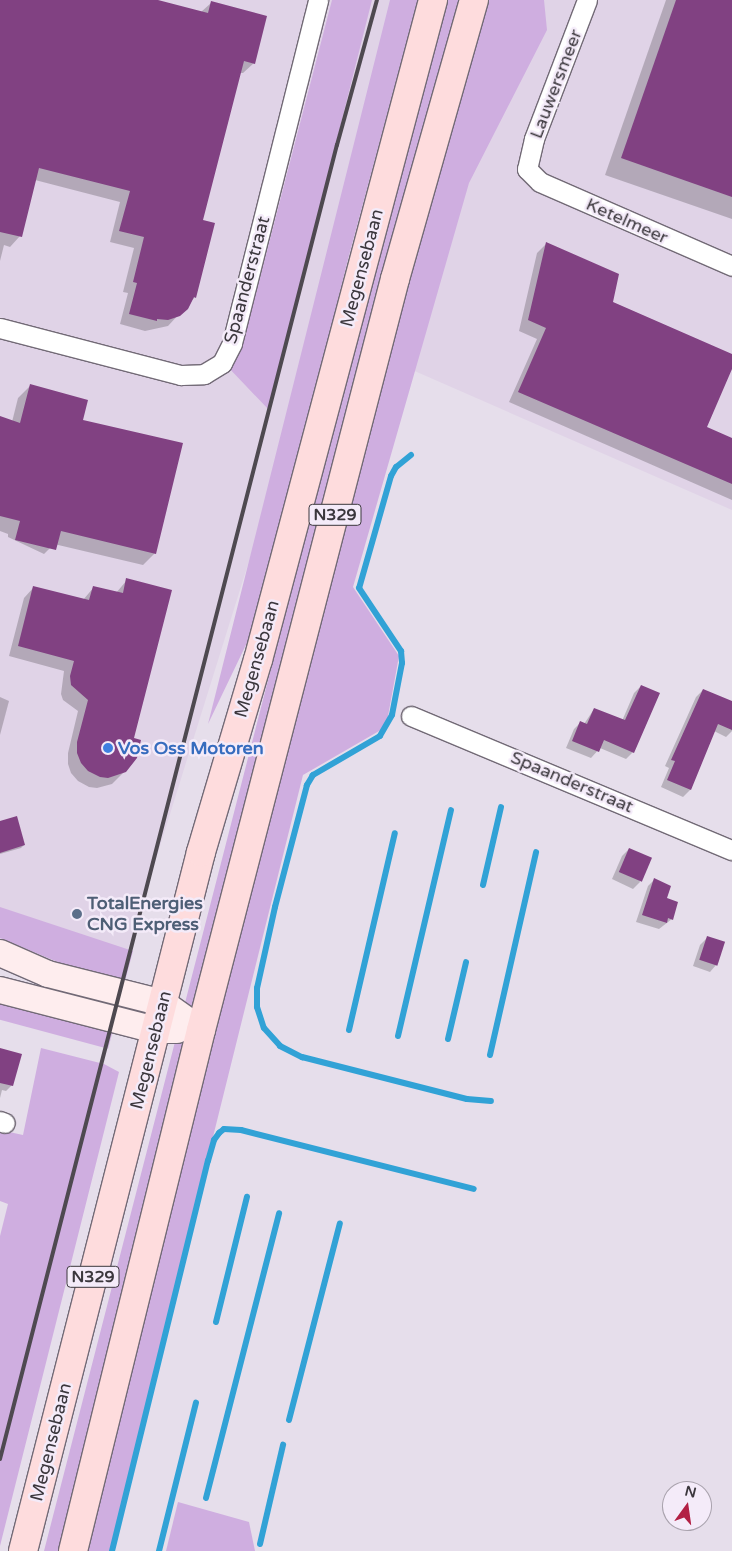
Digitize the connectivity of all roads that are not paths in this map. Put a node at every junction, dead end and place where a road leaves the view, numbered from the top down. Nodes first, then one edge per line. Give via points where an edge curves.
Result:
1 (318, 0) edge
2 (433, 0) edge
3 (474, 0) edge
4 (587, 0) edge
5 (527, 168) joint
6 (732, 266) edge
7 (0, 328) edge
8 (411, 716) dead end
9 (732, 850) edge
10 (0, 953) edge
11 (0, 990) edge
12 (163, 1003) junction
13 (156, 1030) junction
14 (201, 1030) junction
15 (23, 1551) edge
16 (72, 1551) edge

1 - 7 street, Spaanderstraat via 232,343 222,363 204,374 181,375
2 - 12 main road, Megensebaan / N329 via 258,660 201,852
3 - 14 main road, Megensebaan / N329 via 395,279
4 - 5 street, Lauwersmeer via 534,139
5 - 6 street, Ketelmeer via 540,182
8 - 9 street, Spaanderstraat
10 - 12 main road via 48,974
11 - 13 main road
12 - 13 main road, Megensebaan / N329
12 - 14 main road
13 - 14 main road
13 - 15 main road, Megensebaan / N329
14 - 16 main road, Megensebaan / N329

